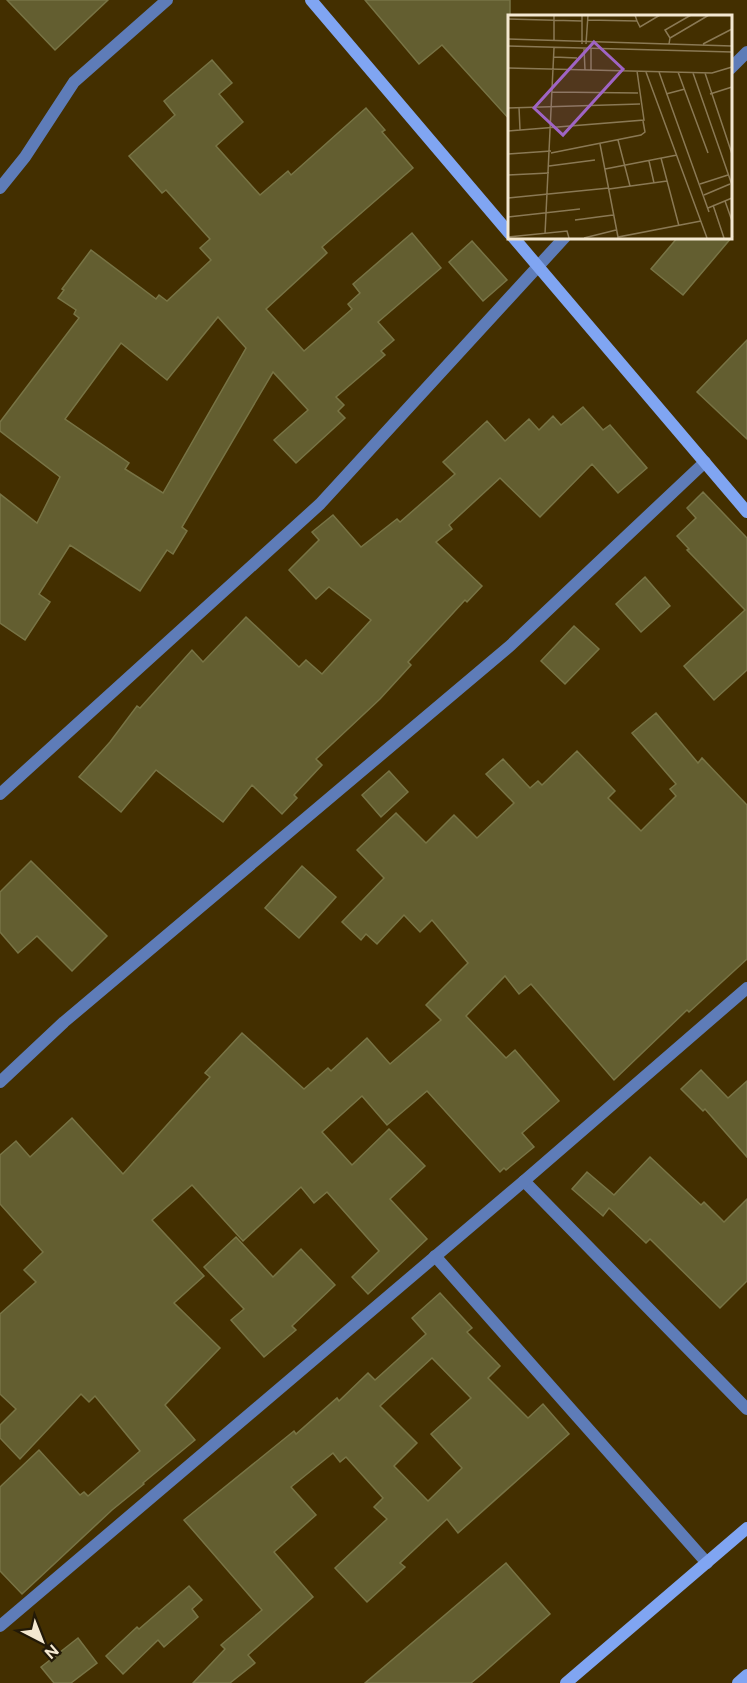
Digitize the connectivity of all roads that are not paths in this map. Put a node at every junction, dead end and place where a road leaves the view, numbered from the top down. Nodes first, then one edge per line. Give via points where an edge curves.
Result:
1 (167, 0) edge
2 (311, 0) edge
3 (747, 52) edge
4 (732, 67) edge
5 (0, 188) edge
6 (508, 232) edge
7 (513, 238) edge
8 (564, 238) edge
9 (537, 265) junction
10 (705, 462) junction
11 (747, 512) edge
12 (0, 794) edge
13 (747, 988) edge
14 (0, 1082) edge
15 (524, 1181) junction
16 (435, 1256) junction
17 (747, 1409) edge
18 (747, 1528) edge
19 (707, 1563) junction
20 (0, 1626) edge
21 (747, 1675) edge
22 (566, 1683) edge
23 (738, 1683) edge

1 - 5 street via 74,82
2 - 6 street
3 - 4 street
7 - 9 street
8 - 9 street
9 - 10 street
9 - 12 street via 320,504
10 - 11 street
10 - 14 street via 511,645 73,1014
13 - 15 street
15 - 16 street
15 - 17 street
16 - 19 street
16 - 20 street
18 - 19 street
19 - 22 street
21 - 23 street

